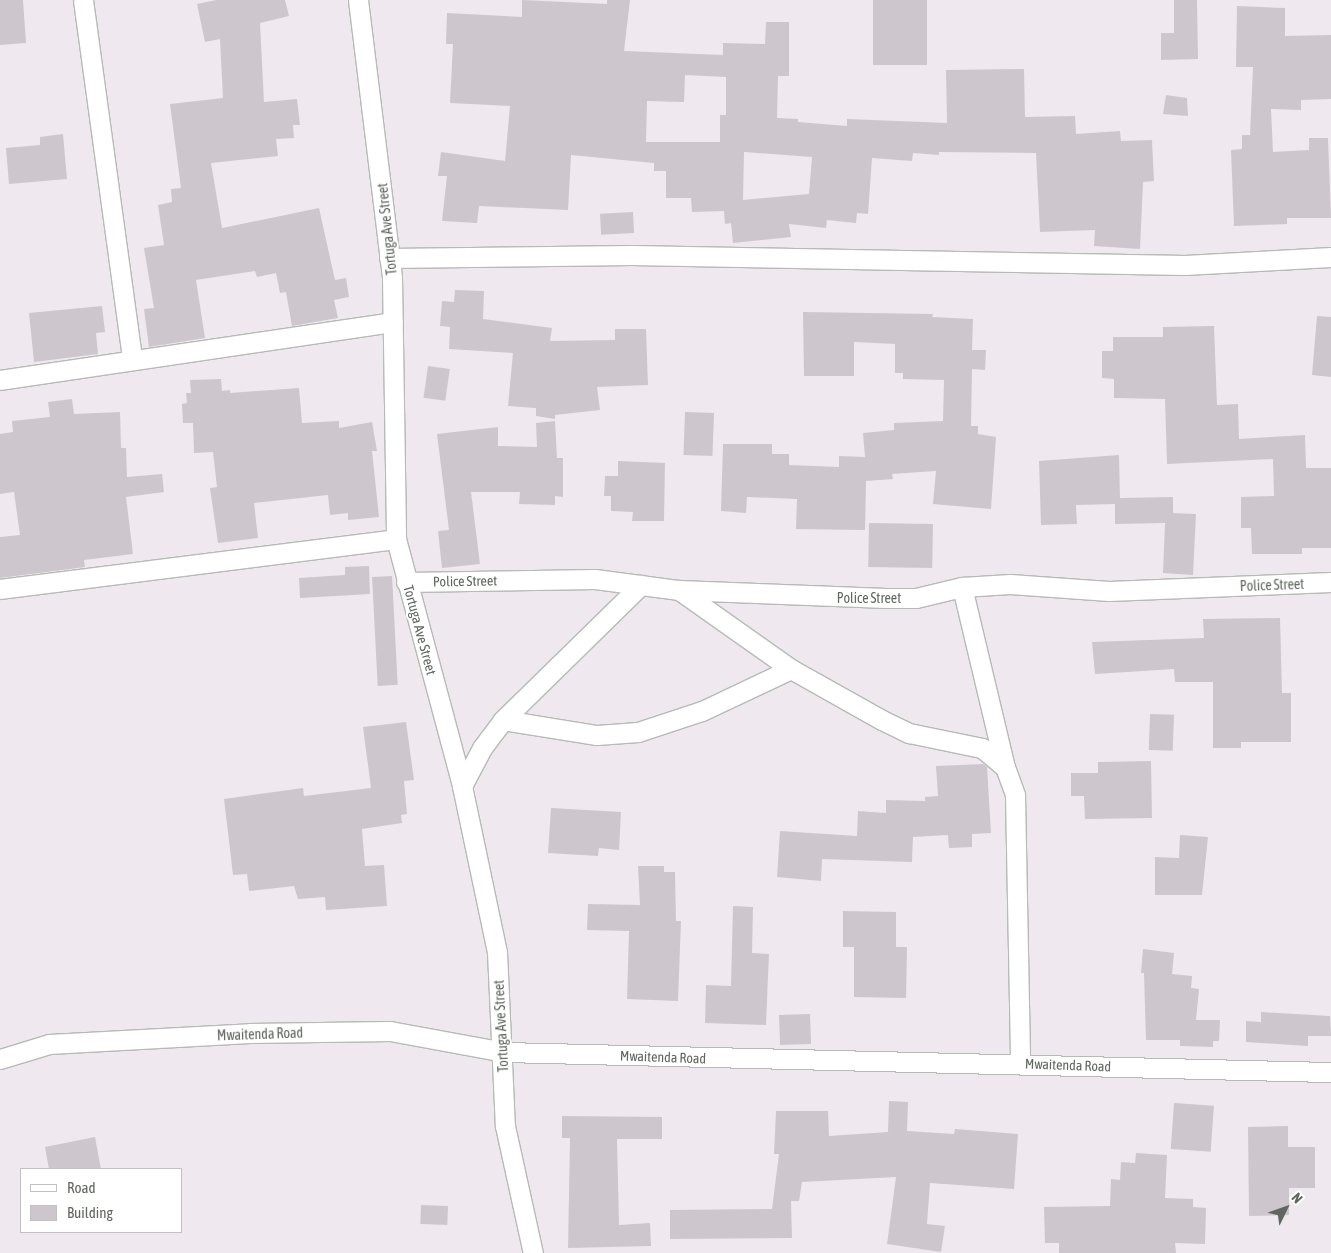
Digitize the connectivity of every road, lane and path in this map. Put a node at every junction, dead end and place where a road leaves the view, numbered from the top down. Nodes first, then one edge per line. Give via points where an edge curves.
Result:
1 (82, 0) edge
2 (358, 0) edge
3 (1331, 257) edge
4 (389, 258) junction
5 (393, 322) junction
6 (132, 360) junction
7 (0, 380) edge
8 (396, 539) junction
9 (406, 582) junction
10 (1331, 582) edge
11 (640, 585) junction
12 (962, 587) junction
13 (0, 589) edge
14 (679, 590) junction
15 (791, 669) junction
16 (503, 720) junction
17 (1005, 767) junction
18 (462, 786) junction
19 (504, 1052) junction
20 (0, 1059) edge
21 (1020, 1064) junction
22 (1331, 1072) edge
23 (533, 1253) edge

1 - 6 street
2 - 4 street, Tortuga Ave Street via 380,156
3 - 4 street via 1185,265 631,255
4 - 5 street, Tortuga Ave Street
5 - 6 street
5 - 8 street, Tortuga Ave Street
6 - 7 street
8 - 9 street, Tortuga Ave Street
8 - 13 street
9 - 11 street, Police Street via 595,579
9 - 18 street, Tortuga Ave Street
10 - 12 street, Police Street via 1109,591 1010,584
11 - 14 street, Police Street
11 - 16 street
12 - 14 street, Police Street via 916,598
12 - 17 street
14 - 15 street
15 - 16 street via 702,710 638,732 597,735
15 - 17 street via 909,733 982,748
16 - 18 street via 482,748
17 - 21 street via 1015,795
18 - 19 street, Tortuga Ave Street via 497,952
19 - 20 street, Mwaitenda Road via 380,1031 250,1033 49,1044
19 - 21 street, Mwaitenda Road
19 - 23 street, Tortuga Ave Street via 505,1126
21 - 22 street, Mwaitenda Road

